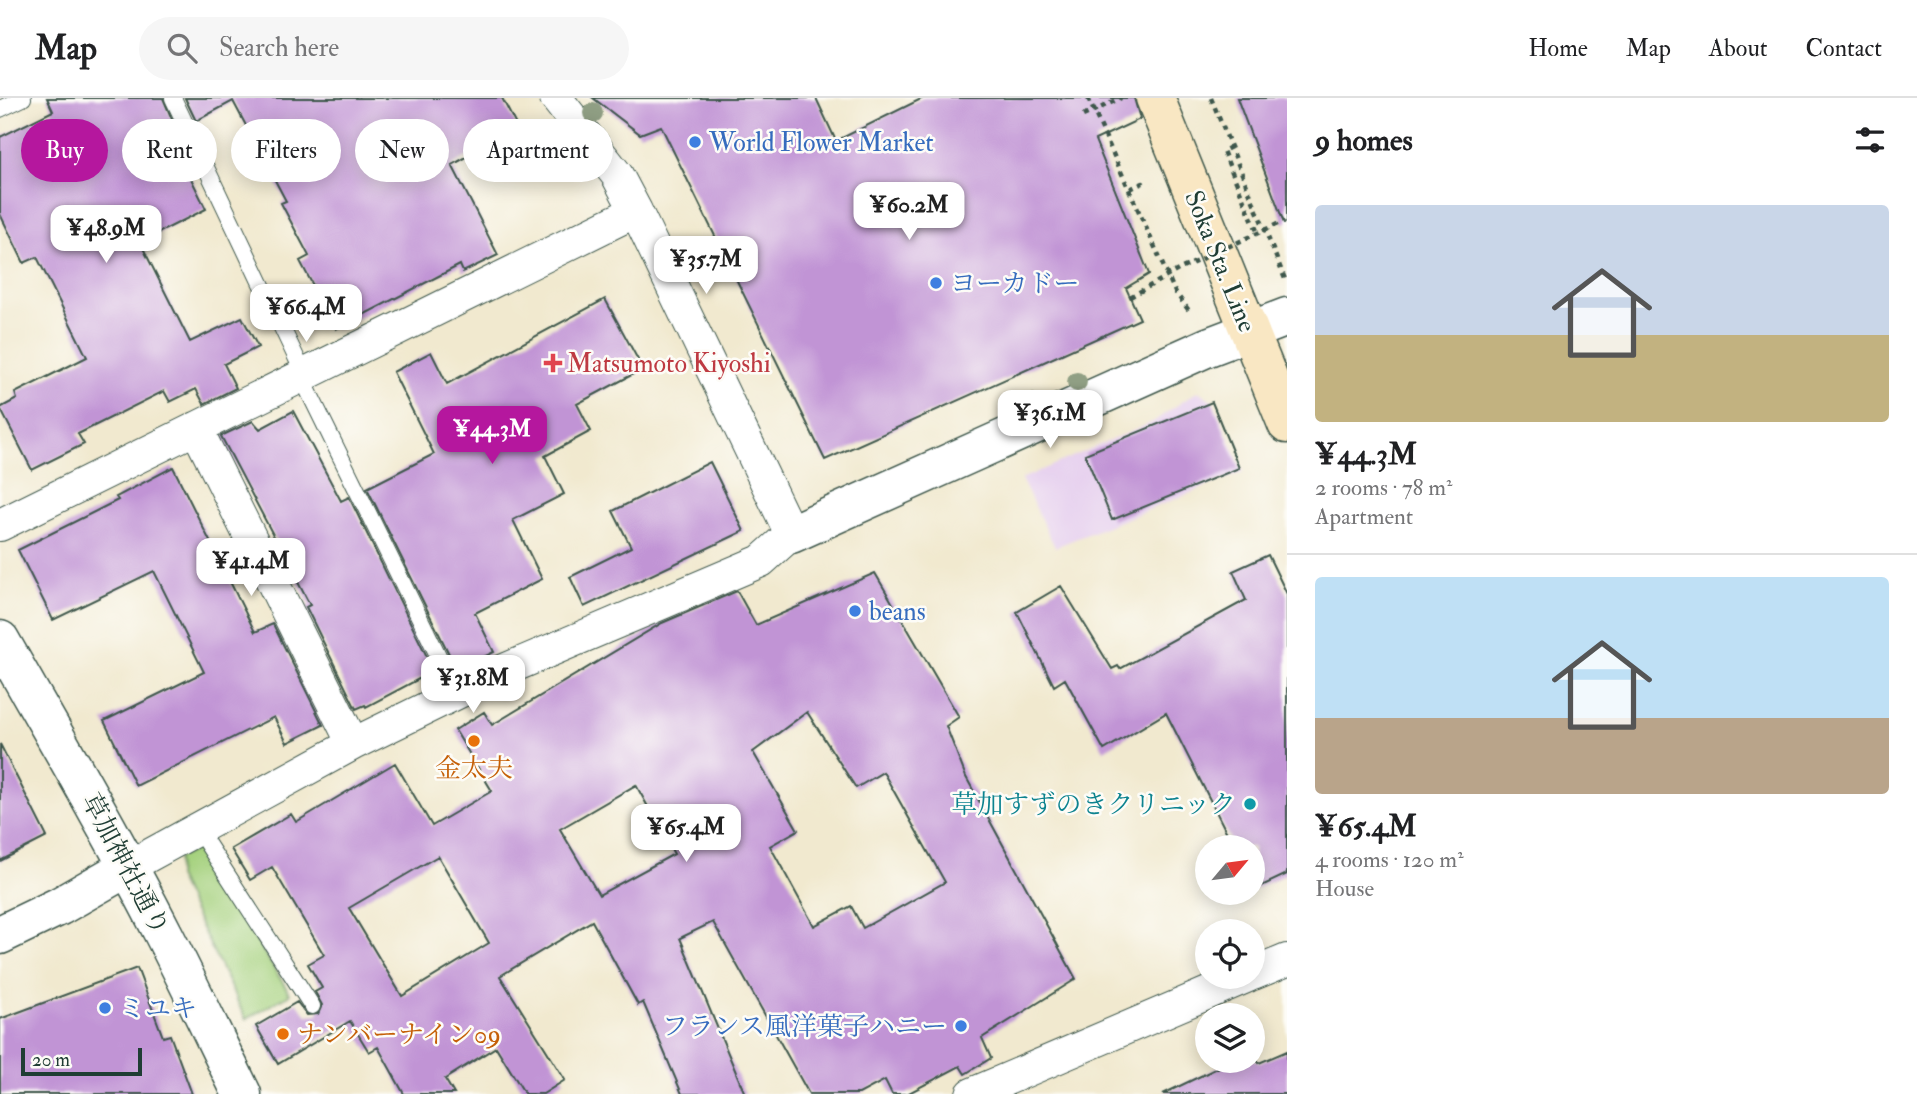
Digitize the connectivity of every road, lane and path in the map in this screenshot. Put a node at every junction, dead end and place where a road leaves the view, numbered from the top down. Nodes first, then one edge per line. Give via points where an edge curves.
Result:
1 (23, 98) edge
2 (173, 98) edge
3 (556, 98) edge
4 (1088, 98) edge
5 (1121, 98) edge
6 (1155, 98) edge
7 (1211, 98) edge
8 (0, 109) edge
9 (1083, 116) dead end
10 (1231, 147) junction
11 (1143, 183) dead end
12 (1130, 189) junction
13 (636, 211) junction
14 (1284, 221) dead end
15 (1258, 233) junction
16 (1287, 284) edge
17 (1130, 298) dead end
18 (1191, 313) dead end
19 (1287, 317) edge
20 (1249, 330) junction
21 (303, 375) junction
22 (1287, 424) edge
23 (196, 428) junction
24 (0, 525) edge
25 (791, 534) junction
26 (0, 640) edge
27 (457, 694) junction
28 (353, 744) junction
29 (197, 828) junction
30 (128, 867) junction
31 (0, 934) edge
32 (1287, 960) edge
33 (1265, 969) edge
34 (1218, 989) edge
35 (312, 1006) dead end
36 (242, 1094) edge
37 (972, 1094) edge

1 - 8 lane
2 - 21 lane
3 - 13 street via 617,175
4 - 12 path
5 - 9 path, bridge
6 - 20 main road, Soka Sta. Line
7 - 10 path
10 - 15 path via 1223,151
10 - 16 path
11 - 12 path
12 - 18 path via 1175,292
13 - 21 street
13 - 25 street
14 - 15 path, bridge
15 - 17 path, bridge
19 - 20 street
20 - 22 main road, Soka Sta. Line
20 - 25 street
21 - 23 street
21 - 27 lane
23 - 24 street
23 - 28 street
25 - 27 street via 761,561
26 - 30 street, 草加神社通り
27 - 28 street
28 - 29 street
29 - 30 street
29 - 35 lane
30 - 31 street
30 - 36 street, 草加神社通り
32 - 33 street
34 - 37 street

